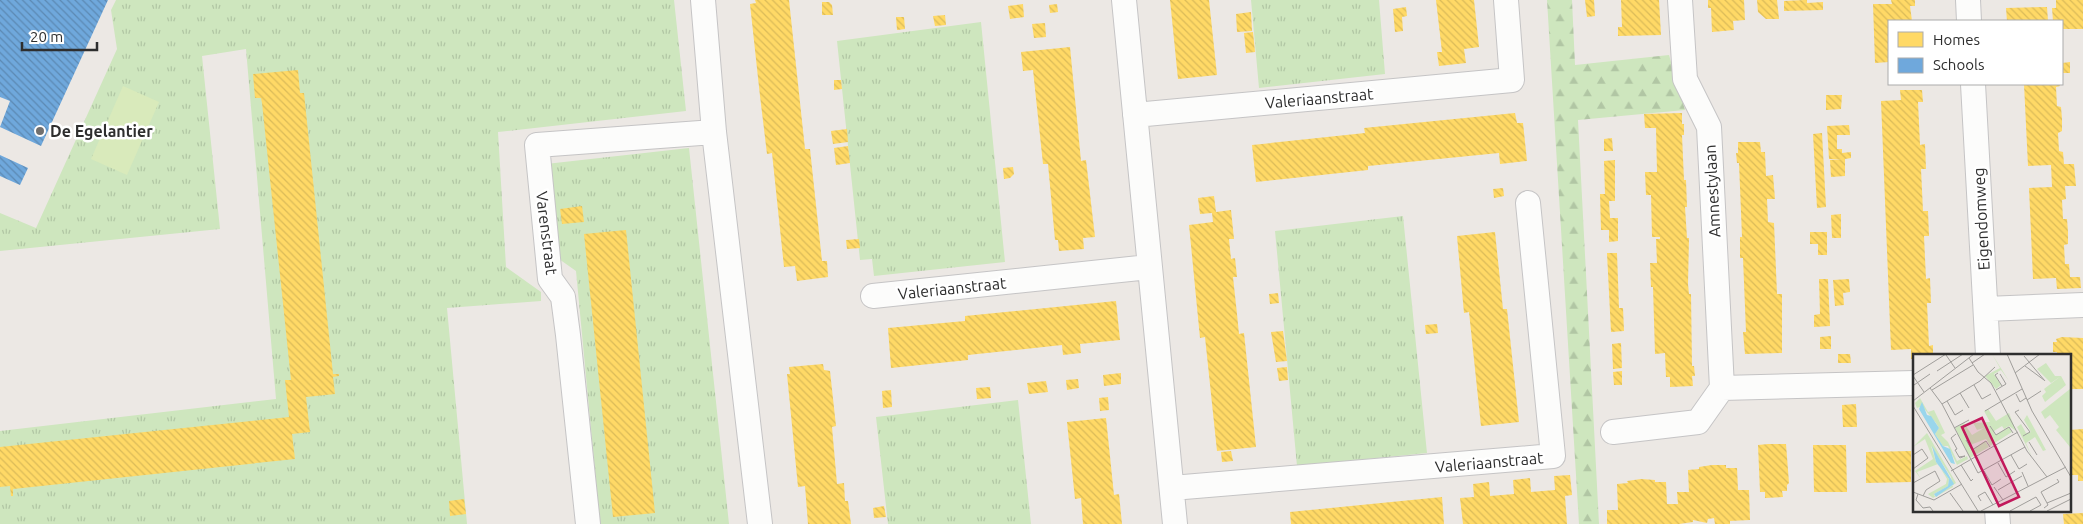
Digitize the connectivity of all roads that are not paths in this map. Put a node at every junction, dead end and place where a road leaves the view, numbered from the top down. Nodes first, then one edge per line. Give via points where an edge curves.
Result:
1 (703, 0) edge
2 (1124, 0) edge
3 (1506, 0) edge
4 (1680, 0) edge
5 (1968, 0) edge
6 (1969, 20) edge
7 (1973, 85) edge
8 (1135, 115) junction
9 (714, 132) junction
10 (1528, 203) dead end
11 (1149, 267) junction
12 (873, 296) dead end
13 (2083, 305) edge
14 (1986, 309) junction
15 (1988, 354) edge
16 (1913, 384) edge
17 (1722, 388) junction
18 (1612, 432) dead end
19 (1172, 488) junction
20 (588, 524) edge
21 (760, 524) edge
22 (1175, 524) edge

1 - 9 street
2 - 8 street
3 - 8 street, Valeriaanstraat via 1512,80
4 - 17 street, Amnestylaan via 1685,79 1709,127
5 - 6 street
7 - 14 street, Eigendomweg
8 - 11 street
9 - 20 street, Varenstraat via 537,145 550,279 563,297
9 - 21 street
10 - 19 street, Valeriaanstraat via 1553,456
11 - 12 street, Valeriaanstraat
11 - 19 street
13 - 14 street
14 - 15 street, Eigendomweg
16 - 17 street
17 - 18 street via 1698,422
19 - 22 street

